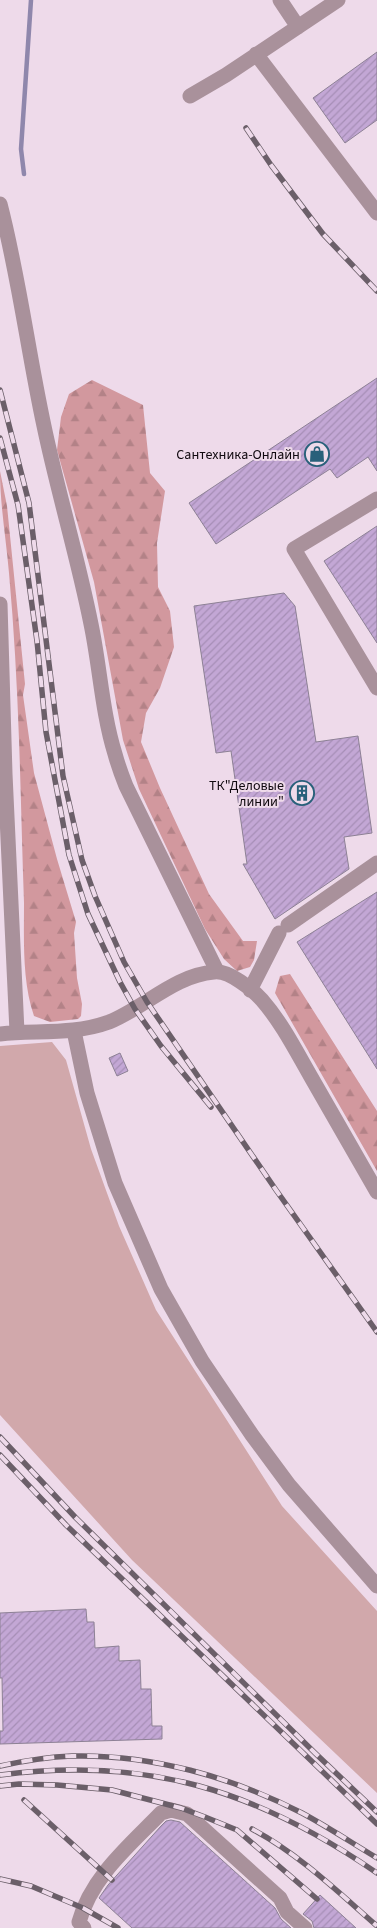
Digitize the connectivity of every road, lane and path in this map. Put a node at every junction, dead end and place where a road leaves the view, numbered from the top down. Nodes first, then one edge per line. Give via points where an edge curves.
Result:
1 (280, 0) edge
2 (338, 0) edge
3 (298, 27) junction
4 (256, 54) junction
5 (190, 96) dead end
6 (372, 196) edge
7 (0, 204) edge
8 (377, 214) edge
9 (377, 499) edge
10 (0, 604) edge
11 (377, 688) edge
12 (377, 863) edge
13 (217, 971) junction
14 (250, 990) junction
15 (74, 1031) junction
16 (17, 1032) junction
17 (0, 1034) edge
18 (377, 1192) edge
19 (377, 1586) edge
20 (84, 1928) edge
21 (305, 1928) edge

1 - 3 street
2 - 3 street
3 - 4 street
4 - 5 street
4 - 6 street
6 - 8 street
7 - 13 street via 11,244 45,434 91,626 114,754 126,786
9 - 11 street via 294,549
10 - 16 street
12 - 14 street via 284,929
13 - 14 street via 236,979
13 - 15 street via 200,974 176,985 108,1022
14 - 18 street via 283,1028
15 - 16 street
15 - 19 street via 87,1093 115,1183 161,1289 202,1361 252,1435 289,1485
16 - 17 street
20 - 21 street via 79,1922 83,1908 104,1873 161,1813 171,1810 187,1814 280,1898 287,1912

